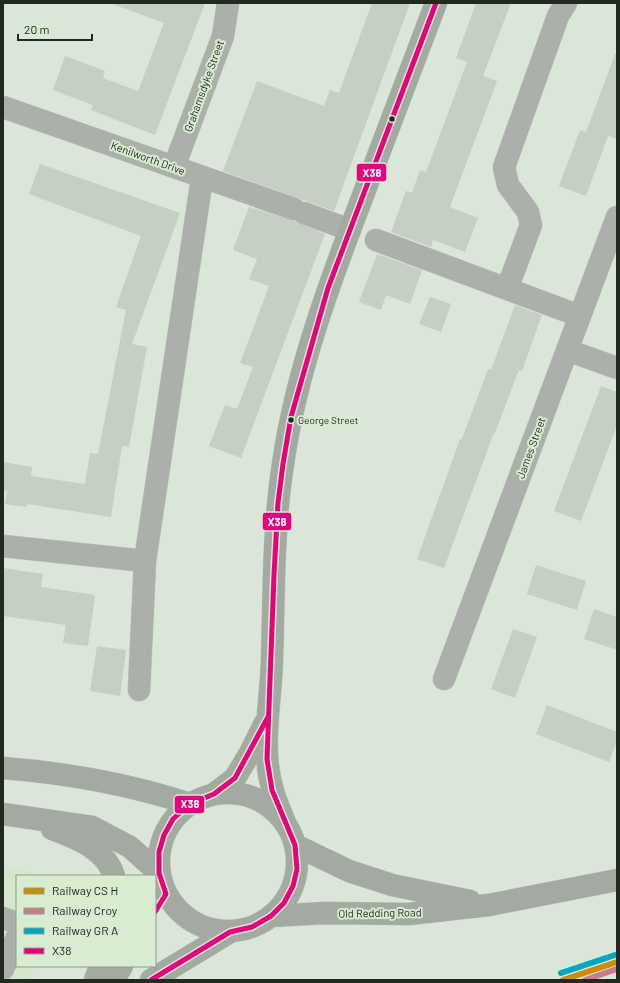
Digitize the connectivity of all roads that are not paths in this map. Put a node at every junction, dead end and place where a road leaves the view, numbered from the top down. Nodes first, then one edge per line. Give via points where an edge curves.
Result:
1 (228, 3) edge
2 (436, 3) edge
3 (566, 3) edge
4 (3, 107) edge
5 (174, 167) junction
6 (202, 178) junction
7 (617, 217) edge
8 (350, 230) junction
9 (376, 240) dead end
10 (507, 289) junction
11 (580, 316) junction
12 (567, 350) junction
13 (617, 368) edge
14 (3, 546) edge
15 (145, 561) junction
16 (444, 679) dead end
17 (139, 690) dead end
18 (268, 717) junction
19 (3, 768) edge
20 (214, 794) junction
21 (190, 804) junction
22 (3, 814) edge
23 (285, 823) junction
24 (295, 845) junction
25 (159, 873) junction
26 (113, 875) edge
27 (617, 880) edge
28 (160, 903) edge
29 (489, 905) junction
30 (271, 916) junction
31 (3, 918) edge
32 (16, 923) edge
33 (230, 932) junction
34 (16, 939) edge
35 (100, 967) edge
36 (121, 967) edge
37 (3, 969) edge
38 (95, 980) edge
39 (114, 980) edge
40 (151, 980) edge

1 - 5 street, Grahamsdyke Street via 223,36
2 - 8 main road
3 - 10 street via 558,16 504,167 508,186 528,212 531,225
4 - 5 street, Kenilworth Drive
5 - 6 street, Kenilworth Drive
6 - 8 street, Kenilworth Drive
6 - 15 street
7 - 11 street, James Street
8 - 18 main road via 328,288 305,367 291,417 283,464 274,561
9 - 10 street
10 - 11 street
11 - 12 street, James Street
12 - 13 street
12 - 16 street, James Street
14 - 15 street
15 - 17 street
18 - 20 main road via 235,778
18 - 23 main road via 267,759 271,782
19 - 21 main road via 105,781
20 - 21 main road
20 - 23 main road via 238,793 257,799 271,808
21 - 25 main road via 173,820 164,834 159,852
22 - 25 main road via 92,827 130,847
22 - 26 main road via 52,829 93,847 104,858
23 - 24 main road
24 - 29 main road, Old Redding Road via 349,871 392,885
24 - 30 main road via 297,869 293,886 284,903
25 - 28 main road
27 - 29 main road, Old Redding Road
28 - 33 main road via 174,907 192,922 212,930
29 - 30 main road, Old Redding Road via 409,914
30 - 33 main road via 252,927
31 - 32 street
33 - 40 main road
34 - 37 street
35 - 38 main road
36 - 39 main road

